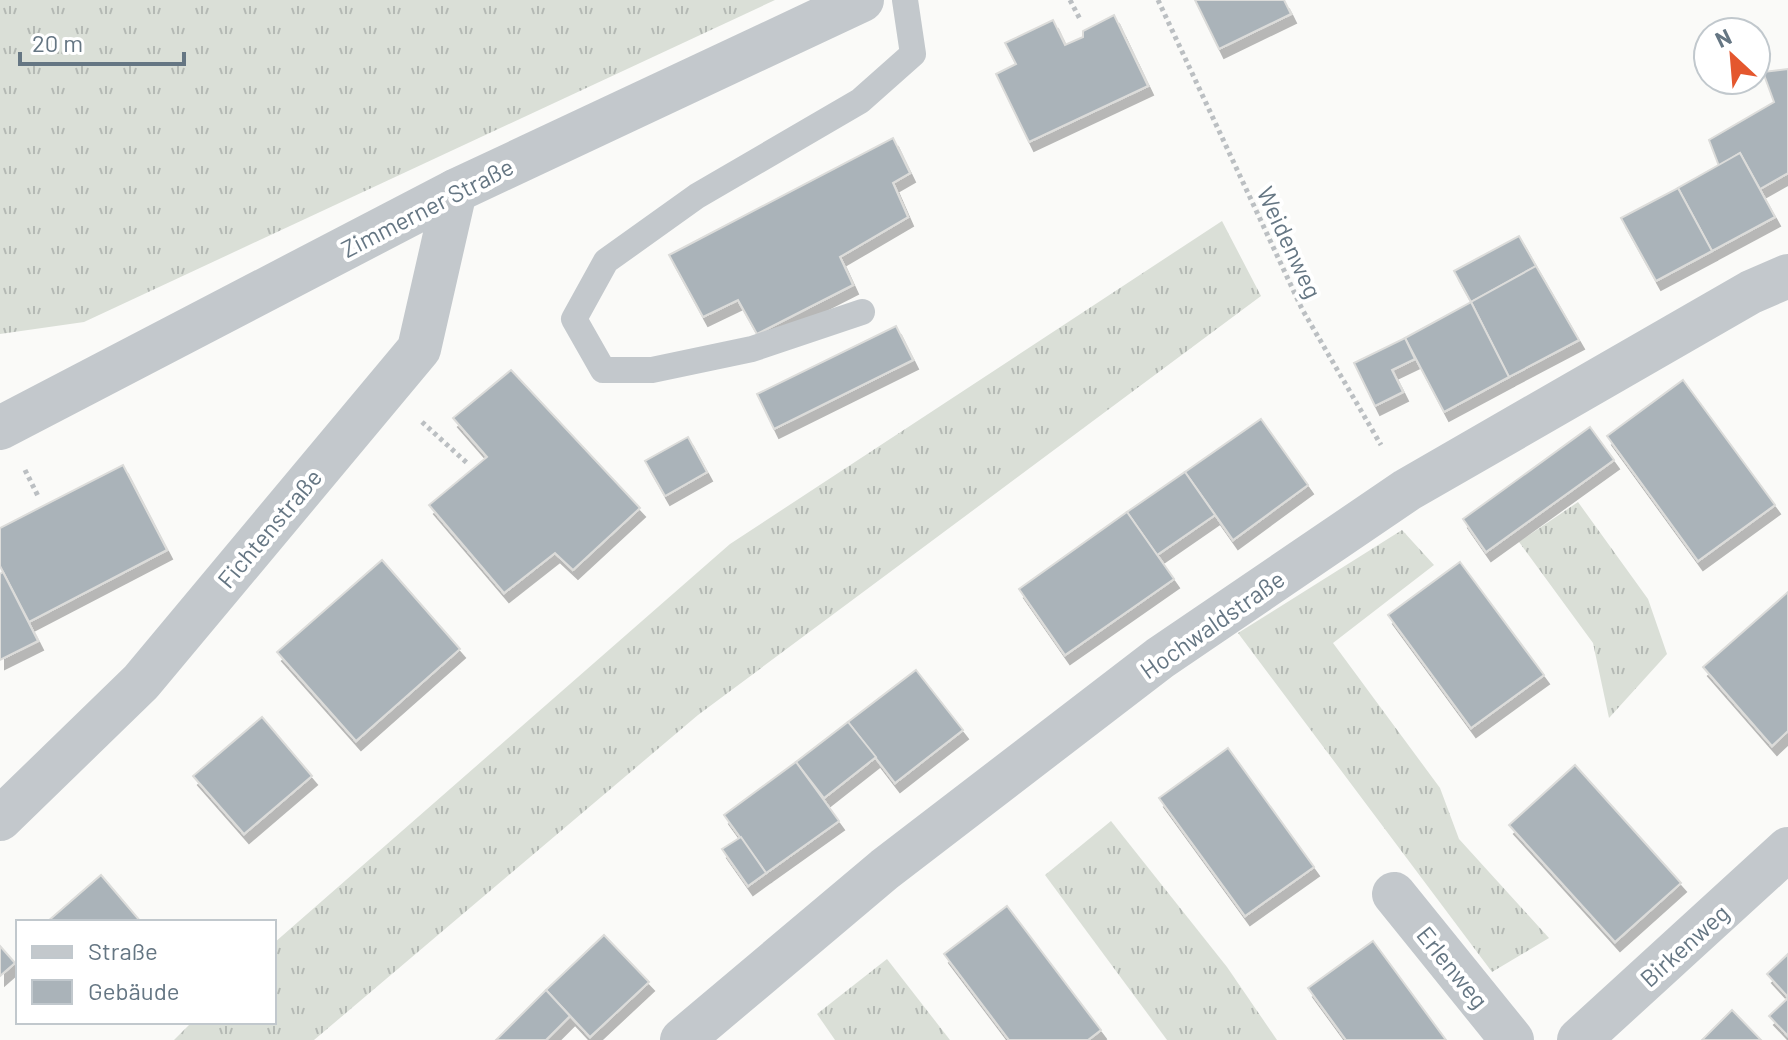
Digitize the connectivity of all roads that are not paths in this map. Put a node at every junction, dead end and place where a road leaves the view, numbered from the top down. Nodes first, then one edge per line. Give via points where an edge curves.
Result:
1 (862, 0) edge
2 (905, 0) edge
3 (455, 191) junction
4 (1788, 276) edge
5 (862, 312) dead end
6 (0, 428) edge
7 (0, 819) edge
8 (1788, 849) edge
9 (1394, 894) dead end
10 (682, 1040) edge
11 (1512, 1040) edge
12 (1579, 1040) edge

1 - 3 street, Zimmerner Straße
2 - 5 lane via 913,54 860,101 697,196 606,261 574,319 603,370 652,370 752,349
3 - 6 street, Zimmerner Straße
3 - 7 street, Fichtenstraße via 419,349 141,682
4 - 10 street, Hochwaldstraße via 1751,292 1407,490 1160,658 885,869
8 - 12 street, Birkenweg
9 - 11 street, Erlenweg

